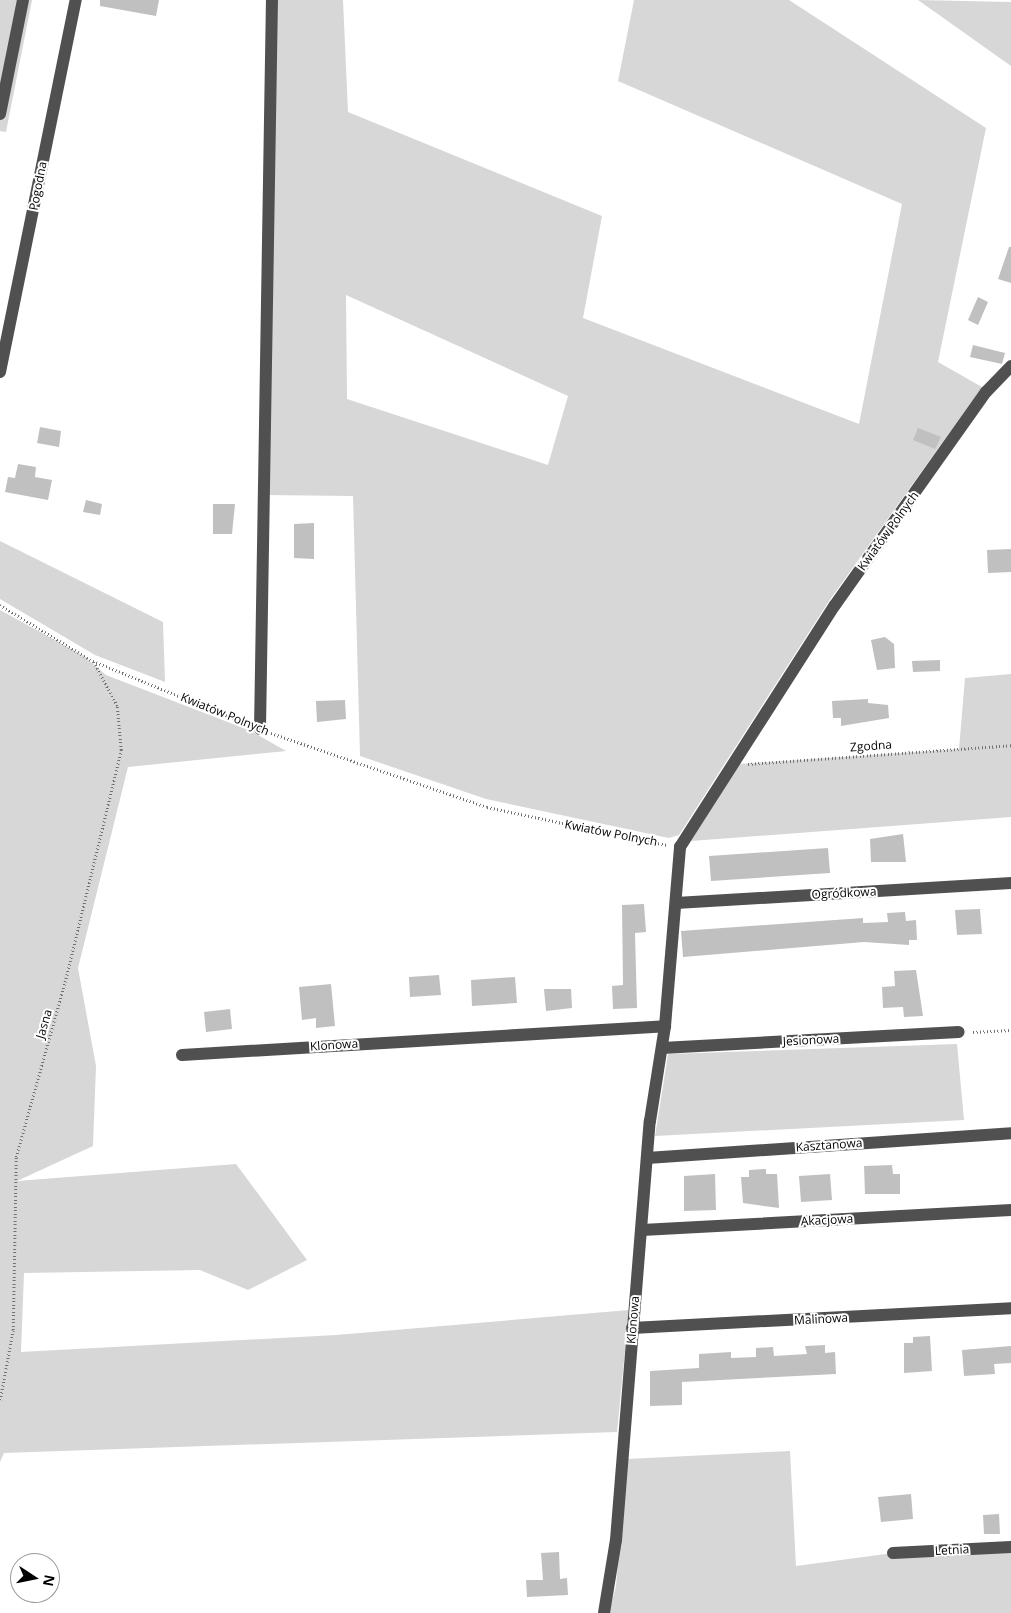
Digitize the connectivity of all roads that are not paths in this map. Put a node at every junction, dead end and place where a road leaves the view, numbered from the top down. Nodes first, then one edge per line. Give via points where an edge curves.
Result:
1 (24, 0) edge
2 (76, 0) edge
3 (272, 0) edge
4 (0, 114) edge
5 (1011, 366) edge
6 (0, 372) edge
7 (260, 729) road end
8 (680, 847) joint
9 (1011, 883) edge
10 (676, 903) junction
11 (665, 1026) junction
12 (960, 1032) road end
13 (662, 1048) junction
14 (182, 1055) dead end
15 (1011, 1133) edge
16 (647, 1158) junction
17 (1011, 1210) edge
18 (642, 1230) junction
19 (1011, 1308) edge
20 (632, 1328) junction
21 (1011, 1547) edge
22 (893, 1553) dead end
23 (604, 1613) edge

1 - 4 street
2 - 6 street, Pogodna
3 - 7 street
5 - 8 street, Kwiatów Polnych via 986,392 835,604
8 - 10 street, Klonowa
9 - 10 street, Ogródkowa
10 - 11 street, Klonowa
11 - 13 street, Klonowa
11 - 14 street, Klonowa
12 - 13 street, Jesionowa
13 - 16 street, Klonowa
15 - 16 street, Kasztanowa
16 - 18 street, Klonowa
17 - 18 street, Akacjowa
18 - 20 street, Klonowa
19 - 20 street, Malinowa
20 - 23 street, Klonowa via 616,1540
21 - 22 street, Letnia

